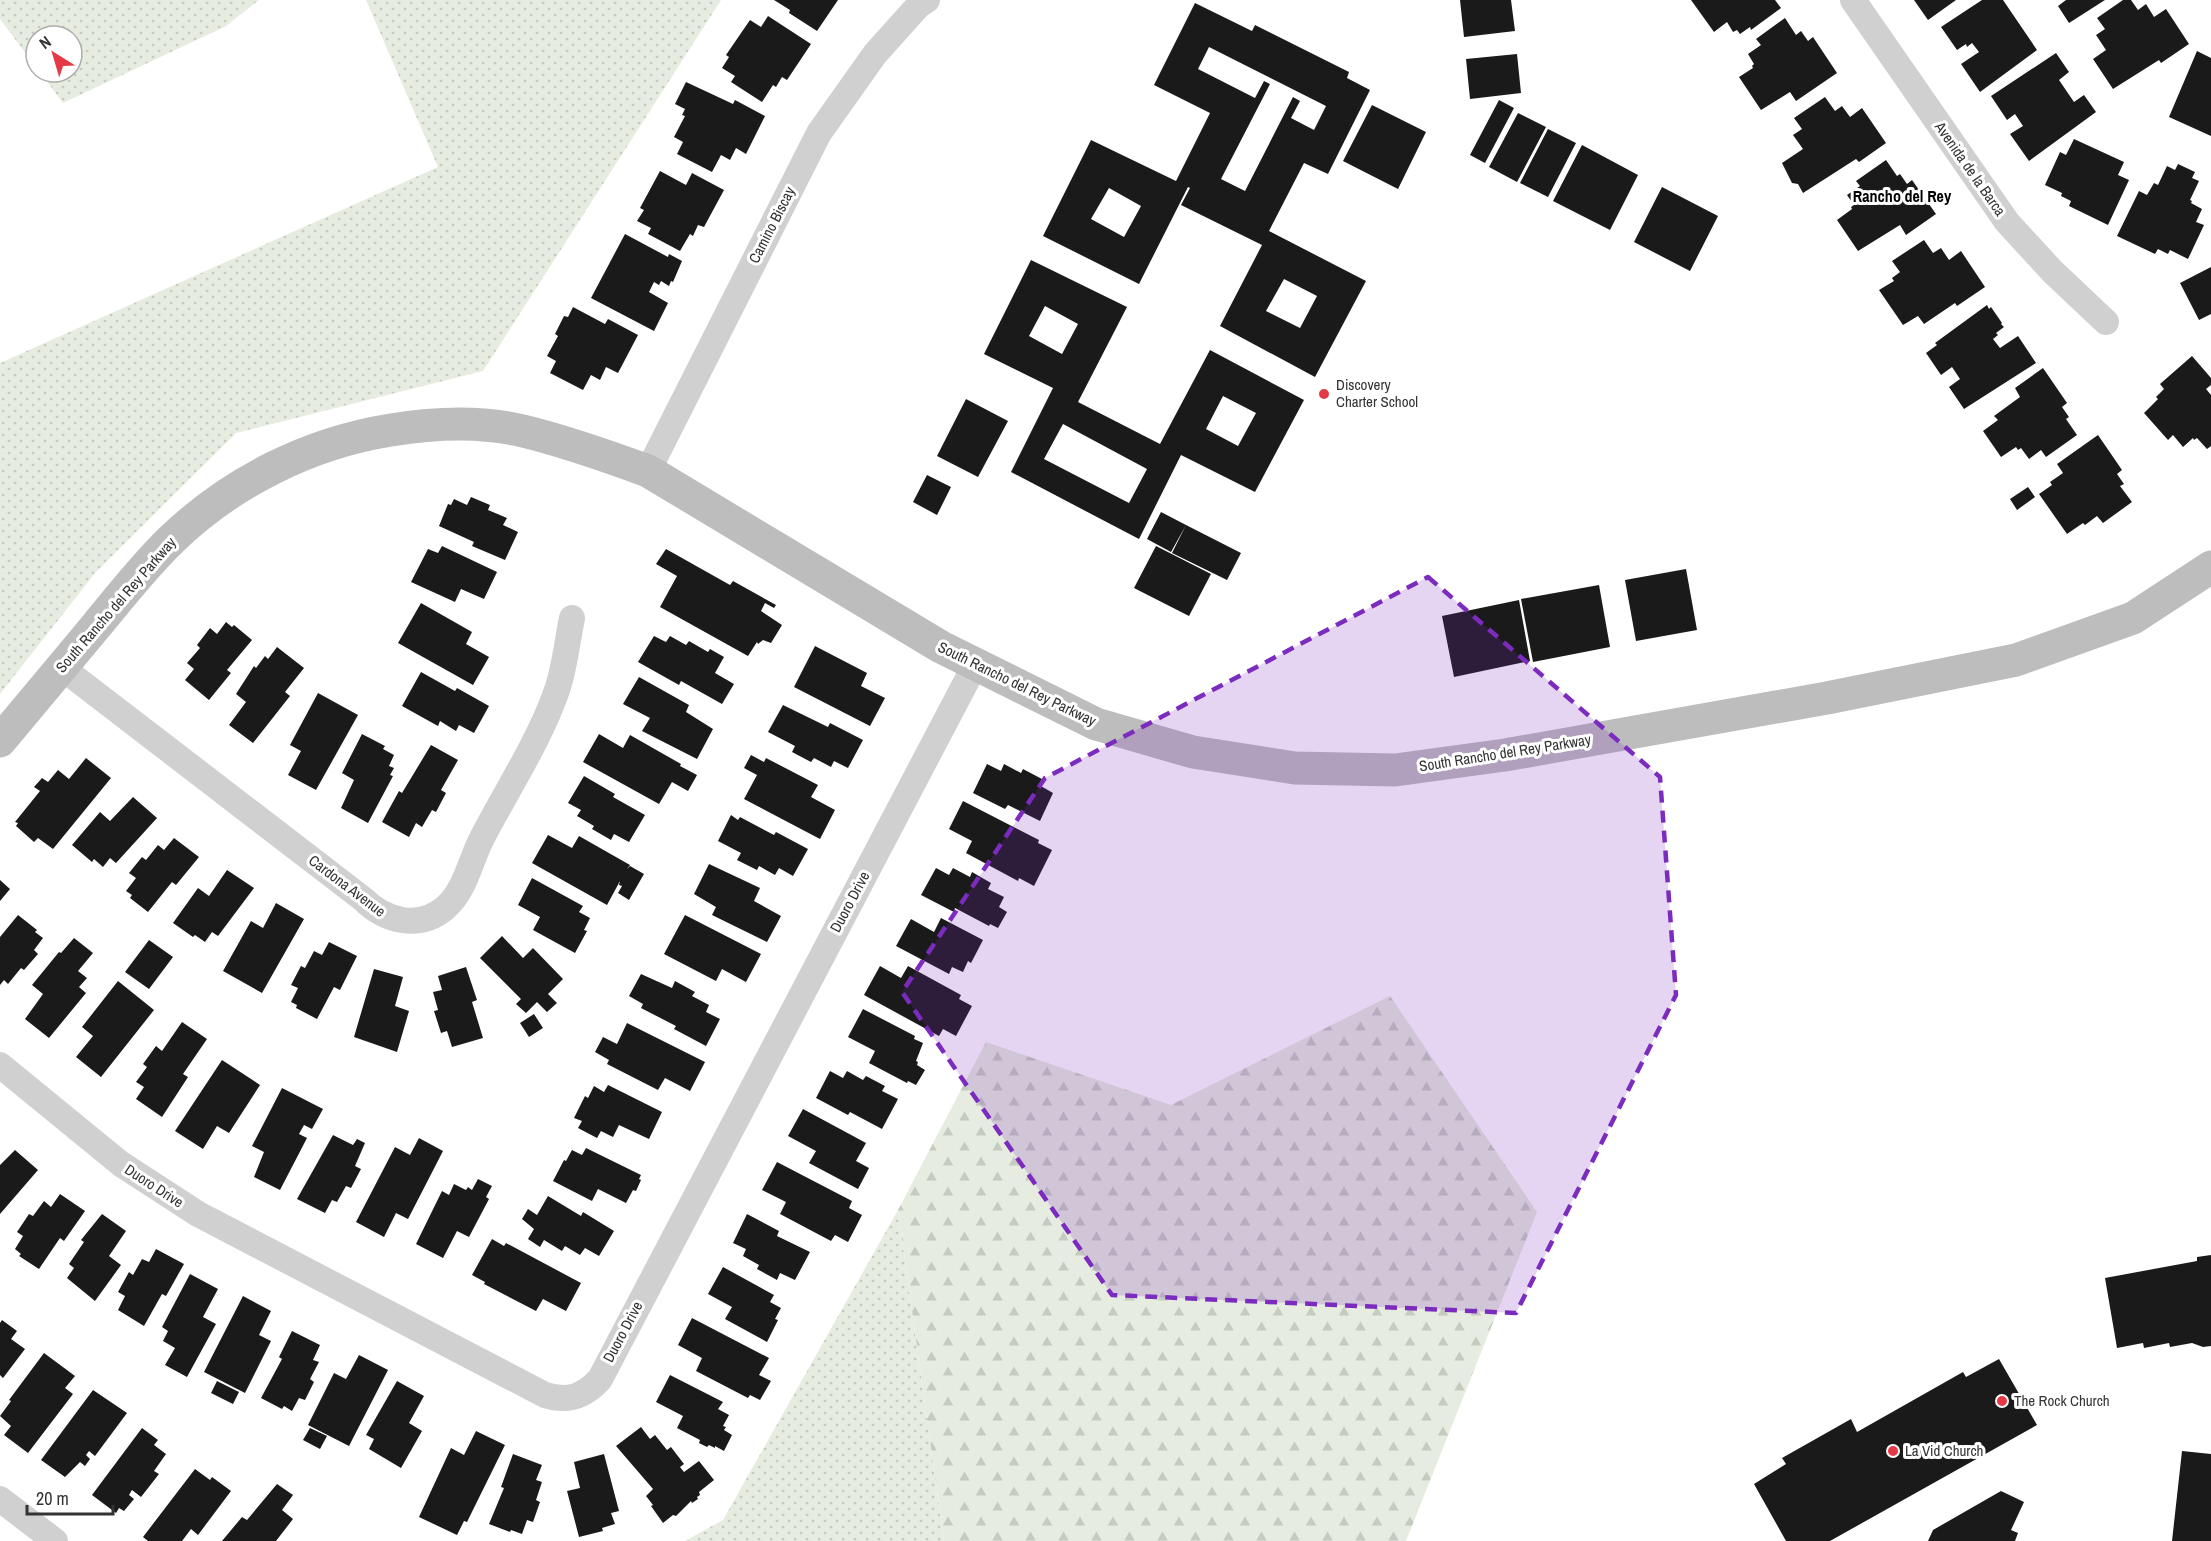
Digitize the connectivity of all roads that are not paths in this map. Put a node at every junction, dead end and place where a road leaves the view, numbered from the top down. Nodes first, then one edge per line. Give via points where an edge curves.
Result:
1 (927, 0) edge
2 (1853, 0) edge
3 (2106, 322) dead end
4 (648, 471) junction
5 (2211, 567) edge
6 (572, 618) dead end
7 (975, 665) junction
8 (61, 667) junction
9 (0, 741) edge
10 (0, 1065) edge
11 (0, 1499) edge
12 (55, 1541) edge

1 - 4 street, Camino Biscay via 875,54 819,134
2 - 3 street, Avenida de la Barca via 2007,222
4 - 7 street, South Rancho del Rey Parkway
4 - 8 street, South Rancho del Rey Parkway via 522,431 485,426 412,427 340,441 272,468 202,513 143,570
5 - 7 street, South Rancho del Rey Parkway via 2133,618 2016,660 1551,747 1395,770 1294,768 1193,752 1096,724
6 - 8 street, Cardona Avenue via 558,689 463,884 445,909 417,921 401,921 374,910
7 - 10 street, Duoro Drive via 600,1379 580,1395 568,1399 545,1395 198,1214 121,1164
8 - 9 street, South Rancho del Rey Parkway
11 - 12 street

